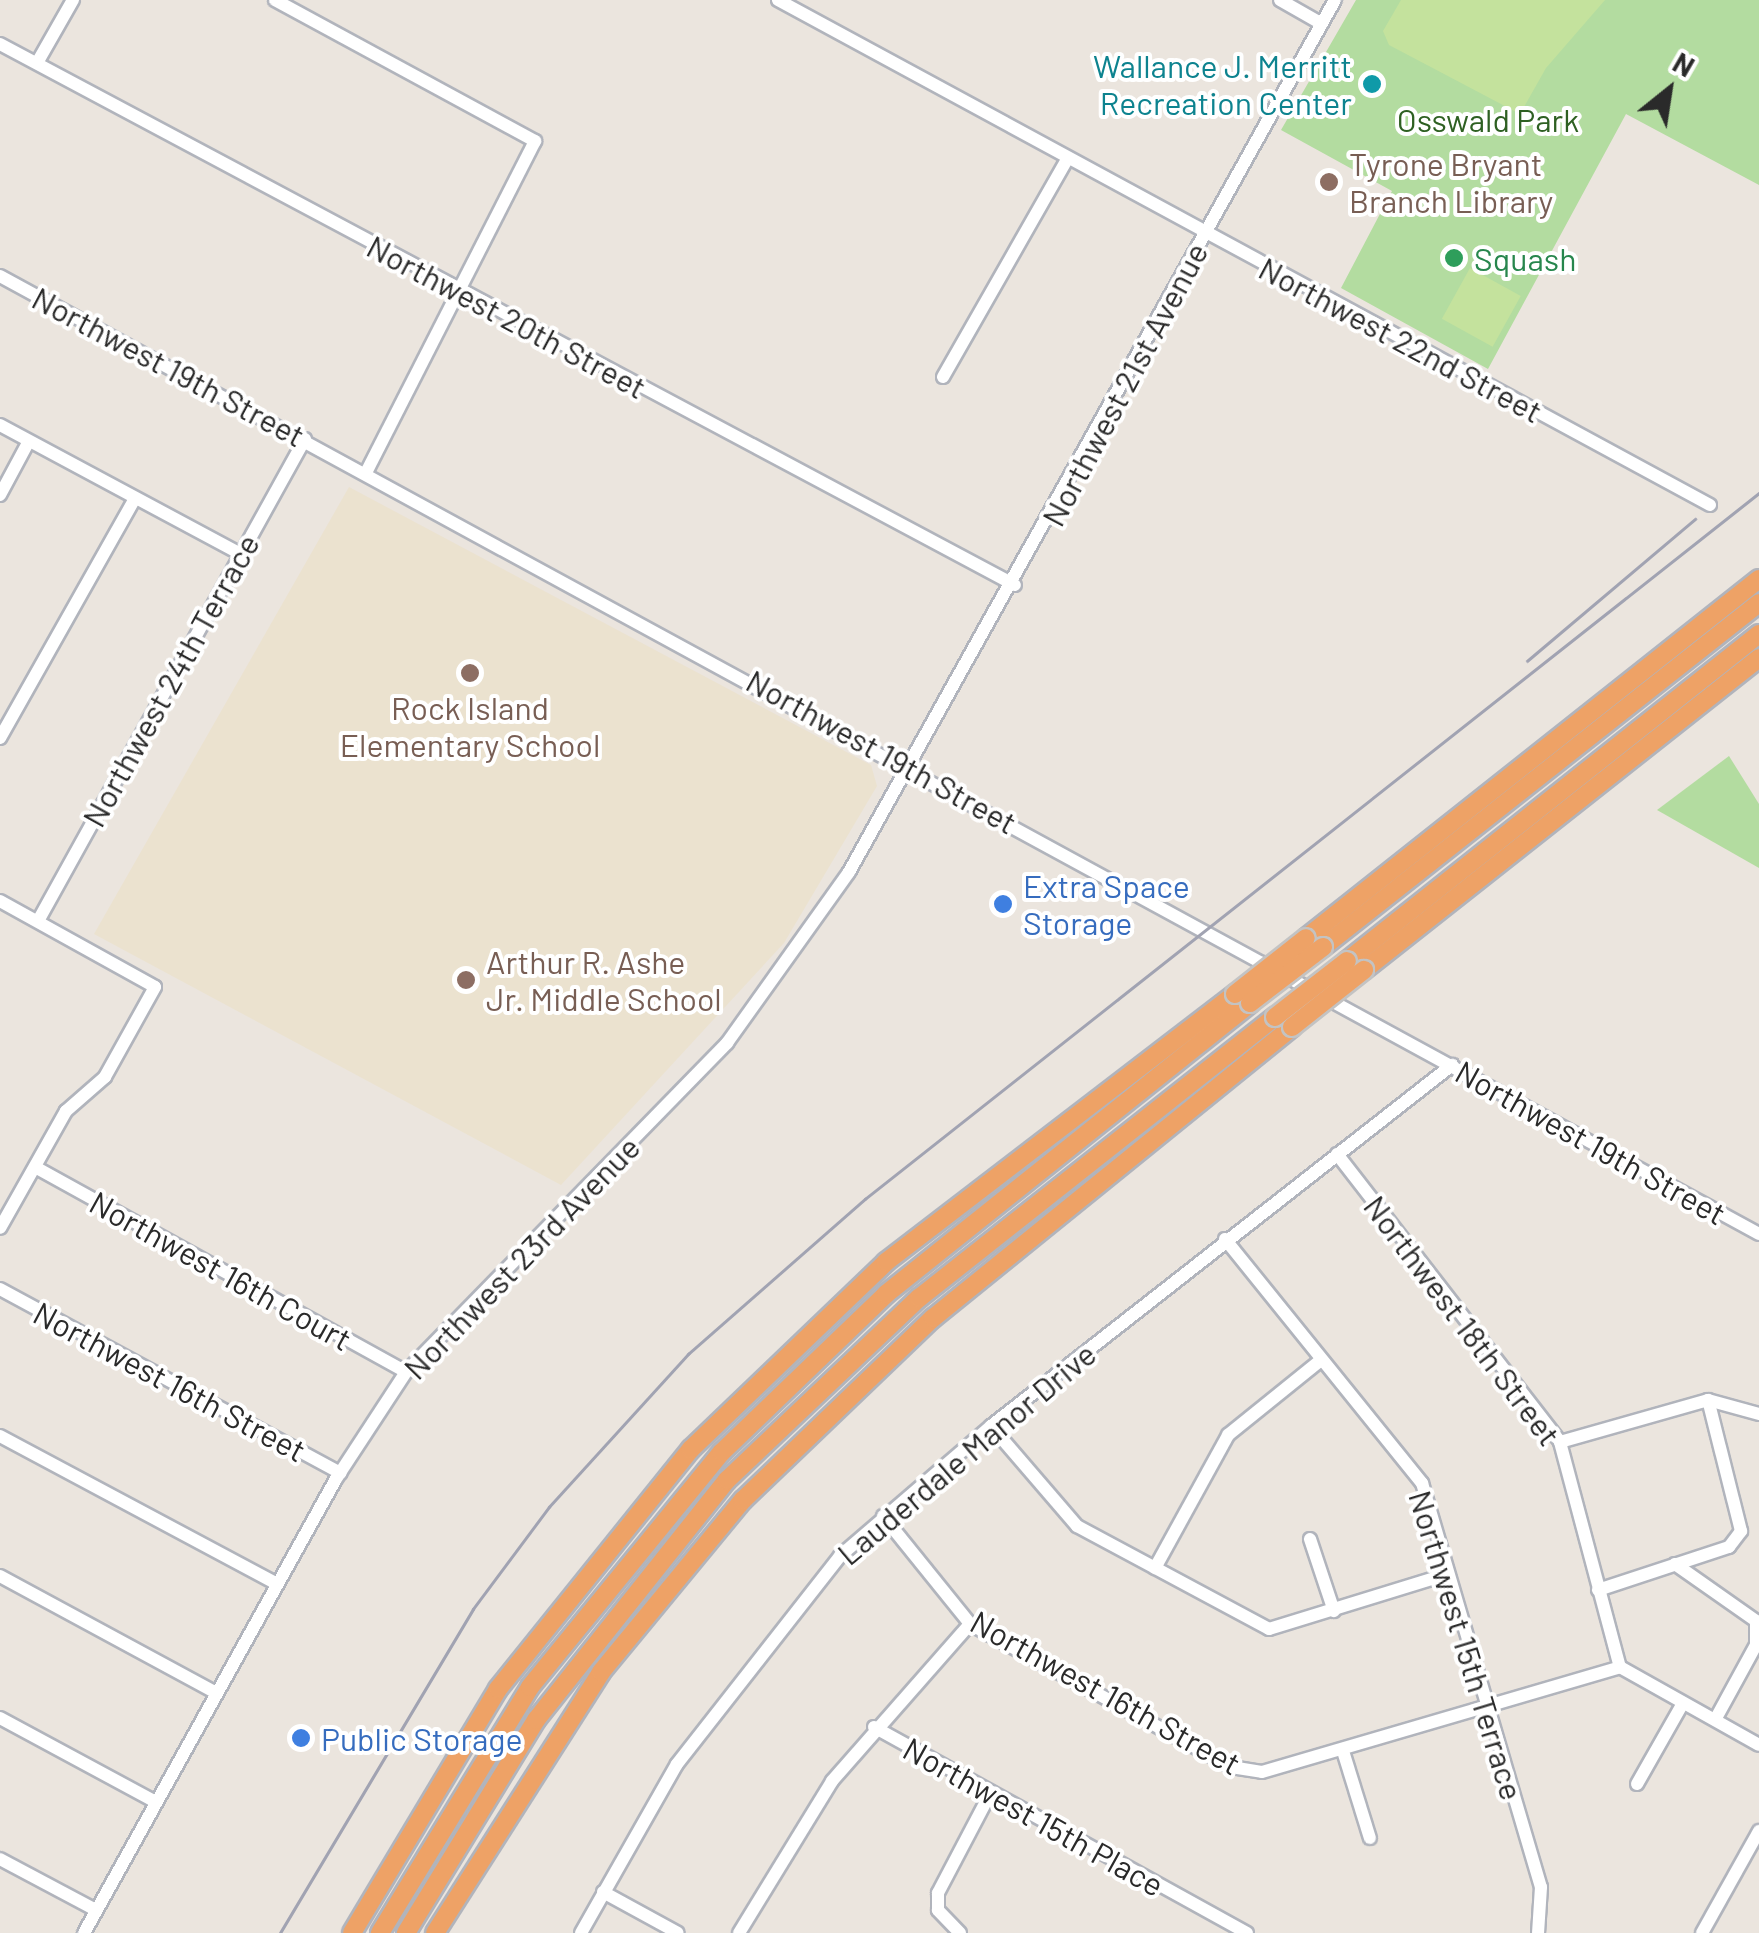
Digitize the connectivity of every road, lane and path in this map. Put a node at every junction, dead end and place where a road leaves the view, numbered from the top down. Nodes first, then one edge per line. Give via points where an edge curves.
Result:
1 (73, 0) edge
2 (275, 0) edge
3 (778, 0) edge
4 (1280, 0) edge
5 (1335, 0) edge
6 (1322, 24) junction
7 (0, 44) edge
8 (37, 63) junction
9 (1067, 160) junction
10 (1204, 235) junction
11 (0, 276) edge
12 (459, 292) junction
13 (944, 377) dead end
14 (0, 425) edge
15 (304, 439) junction
16 (30, 441) junction
17 (366, 472) junction
18 (0, 495) edge
19 (135, 498) junction
20 (1710, 504) dead end
21 (240, 553) junction
22 (1759, 579) edge
23 (1016, 585) junction
24 (1759, 603) edge
25 (1759, 634) edge
26 (1759, 658) edge
27 (0, 738) edge
28 (910, 766) junction
29 (0, 901) edge
30 (38, 921) junction
31 (1314, 942) junction
32 (1355, 966) junction
33 (1243, 998) junction
34 (1284, 1022) junction
35 (1452, 1066) junction
36 (1338, 1154) junction
37 (35, 1167) junction
38 (0, 1228) edge
39 (1759, 1234) edge
40 (1225, 1239) junction
41 (0, 1290) edge
42 (1321, 1360) junction
43 (406, 1372) junction
44 (1708, 1400) junction
45 (1759, 1414) edge
46 (991, 1426) junction
47 (0, 1436) edge
48 (1560, 1442) junction
49 (340, 1472) junction
50 (665, 1477) junction
51 (883, 1516) junction
52 (1310, 1539) dead end
53 (1675, 1564) junction
54 (1155, 1568) junction
55 (1448, 1574) junction
56 (0, 1576) edge
57 (277, 1584) junction
58 (1598, 1590) junction
59 (1334, 1611) junction
60 (970, 1624) junction
61 (574, 1626) junction
62 (1620, 1666) junction
63 (600, 1672) junction
64 (216, 1693) junction
65 (1683, 1703) junction
66 (1485, 1709) junction
67 (0, 1718) edge
68 (1715, 1720) junction
69 (874, 1728) junction
70 (1759, 1745) edge
71 (1343, 1751) junction
72 (1637, 1784) dead end
73 (990, 1792) junction
74 (156, 1802) junction
75 (474, 1815) junction
76 (1759, 1831) edge
77 (1370, 1838) dead end
78 (0, 1860) edge
79 (603, 1892) junction
80 (96, 1910) junction
81 (84, 1933) edge
82 (352, 1933) edge
83 (380, 1933) edge
84 (406, 1933) edge
85 (434, 1933) edge
86 (580, 1933) edge
87 (678, 1933) edge
88 (739, 1933) edge
89 (960, 1933) edge
90 (1248, 1933) edge
91 (1538, 1933) edge
92 (1702, 1933) edge

1 - 8 street
2 - 12 street via 535,141
3 - 9 street, Northwest 22nd Street
4 - 6 street
5 - 6 street, Northwest 21st Avenue
6 - 10 street, Northwest 21st Avenue
7 - 8 street, Northwest 20th Street
8 - 12 street, Northwest 20th Street
9 - 10 street, Northwest 22nd Street
9 - 13 street
10 - 20 street, Northwest 22nd Street
10 - 23 street, Northwest 21st Avenue
11 - 15 street, Northwest 19th Street
12 - 17 street
12 - 23 street, Northwest 20th Street
14 - 16 street
15 - 17 street, Northwest 19th Street
15 - 21 street, Northwest 24th Terrace
16 - 18 street
16 - 19 street
17 - 28 street, Northwest 19th Street
19 - 21 street
19 - 27 street
21 - 30 street, Northwest 24th Terrace
22 - 31 highway
23 - 28 street, Northwest 21st Avenue
24 - 31 highway
25 - 32 highway
26 - 32 highway
28 - 35 street, Northwest 19th Street
28 - 43 street, Northwest 23rd Avenue via 778,980 728,1042
29 - 30 street
30 - 37 street via 154,987 105,1077 66,1111
31 - 33 highway, bridge
32 - 34 highway, bridge
33 - 50 highway via 886,1262
33 - 61 highway via 857,1319 722,1452
34 - 63 highway via 850,1392 731,1513
34 - 75 highway via 948,1274 778,1427 616,1611
35 - 36 street, Lauderdale Manor Drive
35 - 39 street, Northwest 19th Street
36 - 40 street, Lauderdale Manor Drive
36 - 48 street, Northwest 18th Street
37 - 38 street
37 - 43 street, Northwest 16th Court
40 - 42 street, Northwest 15th Terrace
40 - 46 street, Lauderdale Manor Drive
41 - 49 street, Northwest 16th Street
42 - 54 street via 1228,1435
42 - 55 street, Northwest 15th Terrace via 1422,1483
43 - 49 street, Northwest 23rd Avenue
44 - 45 street
44 - 48 street
44 - 53 street via 1742,1530 1729,1547
46 - 51 street, Lauderdale Manor Drive
46 - 54 street via 1055,1510
47 - 57 street
48 - 58 street, Northwest 18th Street
49 - 57 street, Northwest 23rd Avenue
50 - 61 highway
50 - 82 highway via 488,1705
51 - 60 street, Northwest 16th Street
51 - 79 street, Lauderdale Manor Drive via 791,1611 686,1751
52 - 59 street
53 - 58 street
53 - 68 street via 1756,1620 1756,1644
54 - 59 street via 1269,1629
55 - 59 street
55 - 66 street, Northwest 15th Terrace
56 - 64 street
57 - 64 street, Northwest 23rd Avenue
58 - 62 street, Northwest 18th Street
60 - 69 street
60 - 71 street, Northwest 16th Street via 1231,1767 1262,1772
61 - 83 highway via 466,1783
62 - 65 street
62 - 66 street, Northwest 16th Street
63 - 75 highway
63 - 85 highway
64 - 74 street, Northwest 23rd Avenue
65 - 68 street
65 - 72 street
66 - 71 street, Northwest 16th Street
66 - 91 street, Northwest 15th Terrace via 1541,1887
67 - 74 street
68 - 70 street
69 - 73 street, Northwest 15th Place
69 - 88 street via 802,1820
71 - 77 street
73 - 89 street via 938,1893 938,1910
73 - 90 street, Northwest 15th Place
74 - 80 street, Northwest 23rd Avenue
75 - 84 highway
76 - 92 street
78 - 80 street
79 - 86 street, Lauderdale Manor Drive
79 - 87 street
80 - 81 street, Northwest 23rd Avenue

